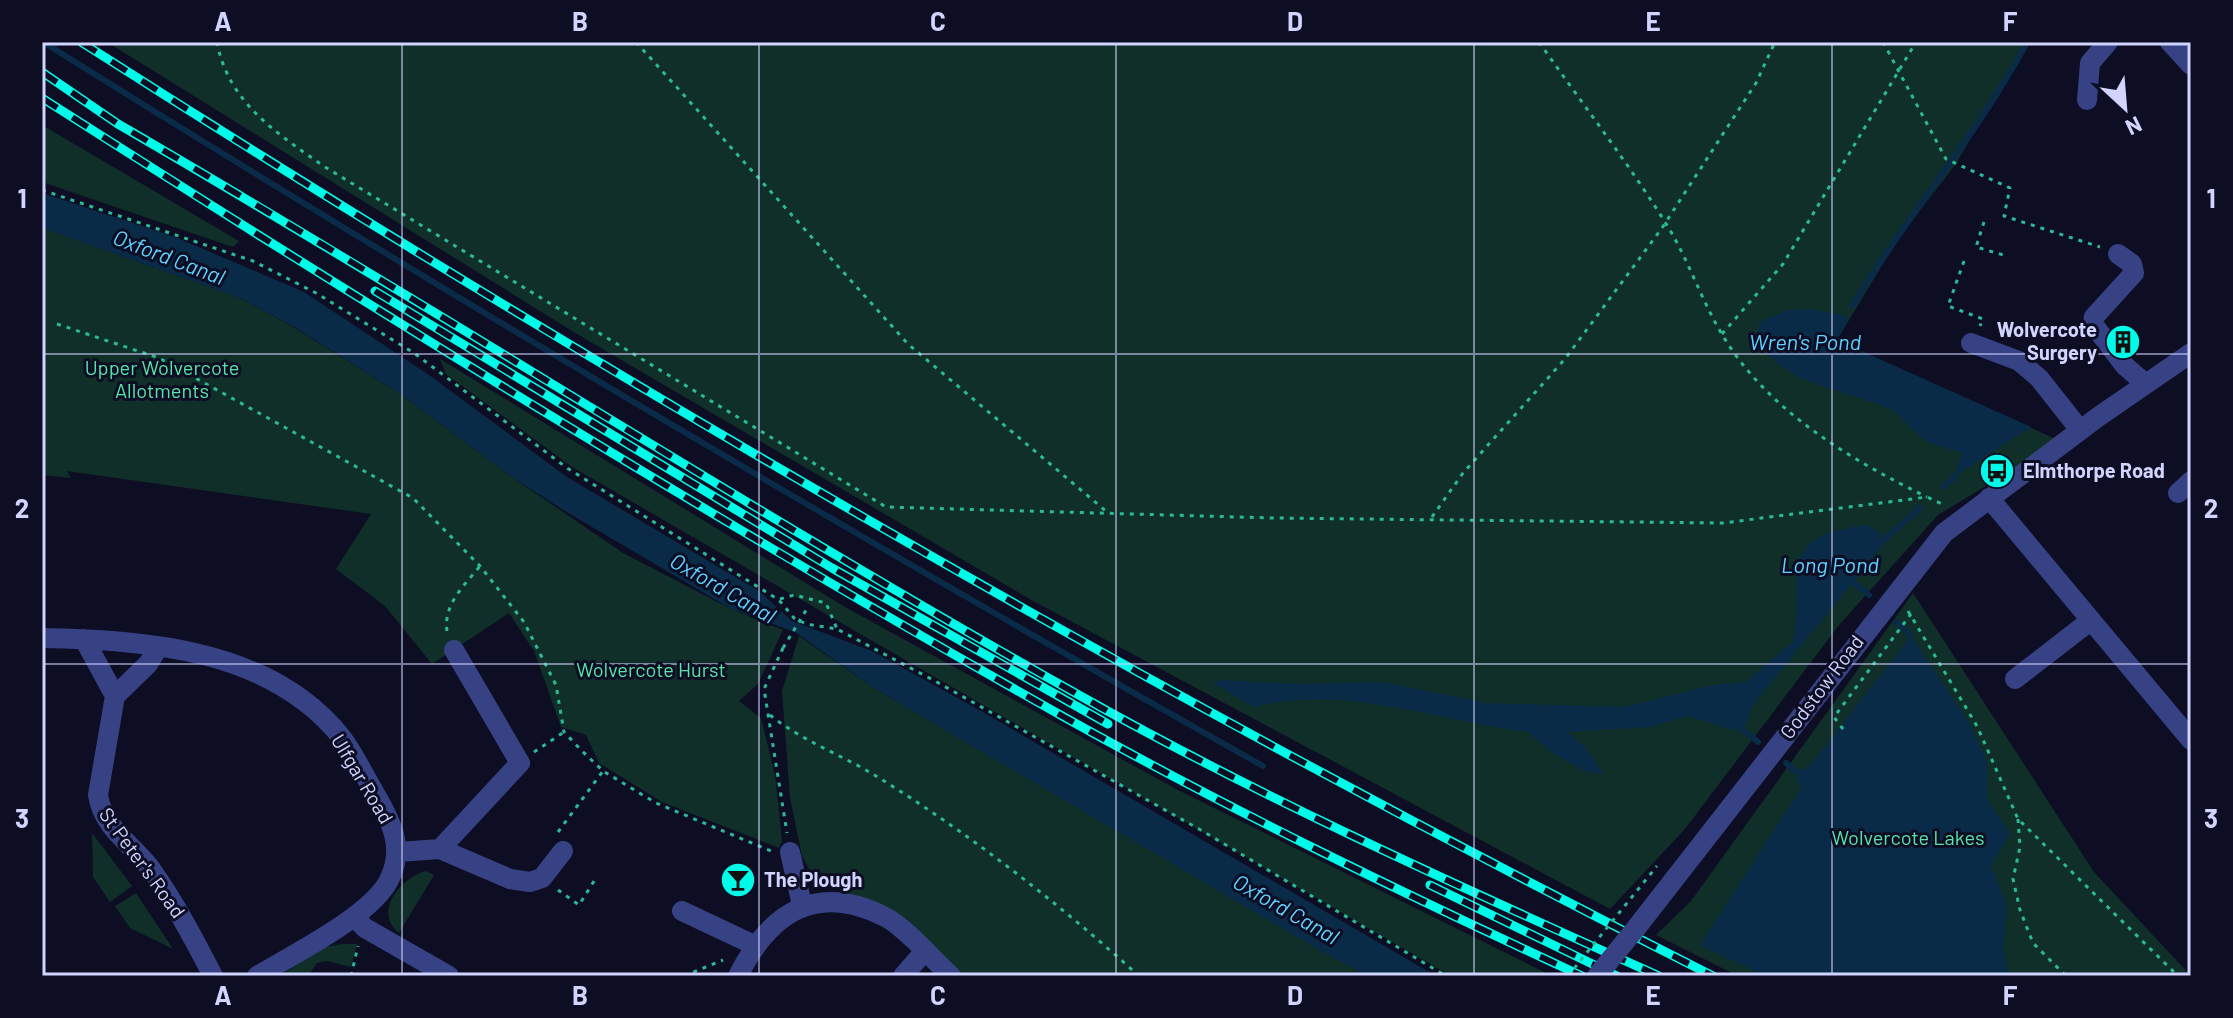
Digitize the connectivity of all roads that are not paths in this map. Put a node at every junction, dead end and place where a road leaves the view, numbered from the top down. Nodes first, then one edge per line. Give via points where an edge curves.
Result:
1 (2108, 42) edge
2 (2170, 42) edge
3 (2191, 65) edge
4 (2087, 100) dead end
5 (2118, 254) road end
6 (1971, 343) road end
7 (2191, 353) edge
8 (2146, 384) junction
9 (2080, 430) junction
10 (1989, 498) junction
11 (2090, 621) junction
12 (42, 638) edge
13 (84, 639) junction
14 (158, 648) junction
15 (454, 650) road end
16 (2015, 679) dead end
17 (115, 696) junction
18 (2191, 740) edge
19 (440, 849) junction
20 (563, 851) road end
21 (398, 852) junction
22 (791, 856) road end
23 (802, 905) junction
24 (682, 911) dead end
25 (354, 917) junction
26 (753, 946) junction
27 (924, 952) junction
28 (213, 976) edge
29 (257, 976) edge
30 (449, 976) edge
31 (738, 976) edge
32 (903, 976) edge
33 (951, 976) edge
34 (1597, 976) edge

1 - 4 street via 2090,63
2 - 3 street
5 - 8 street via 2132,264 2134,273 2093,324
6 - 9 street via 2019,361
7 - 8 street, Godstow Road
8 - 9 street, Godstow Road
9 - 10 street, Godstow Road
10 - 11 street
10 - 34 street, Godstow Road, bridge via 1936,542 1896,590
11 - 16 street
11 - 18 street
12 - 13 street, Ulfgar Road
13 - 14 street, Ulfgar Road
13 - 17 street
14 - 17 street
14 - 21 street, Ulfgar Road via 239,663 284,685 311,706 342,739 375,793 391,821
15 - 19 street via 520,763
17 - 28 street, St Peter's Road via 98,795 100,812 148,866
19 - 20 street via 510,879 530,882 542,878
19 - 21 street
21 - 25 street via 388,882
22 - 23 street
23 - 26 street via 776,921
23 - 27 street via 841,901 889,919
24 - 26 street
25 - 29 street
25 - 30 street
26 - 31 street
27 - 32 street
27 - 33 street

